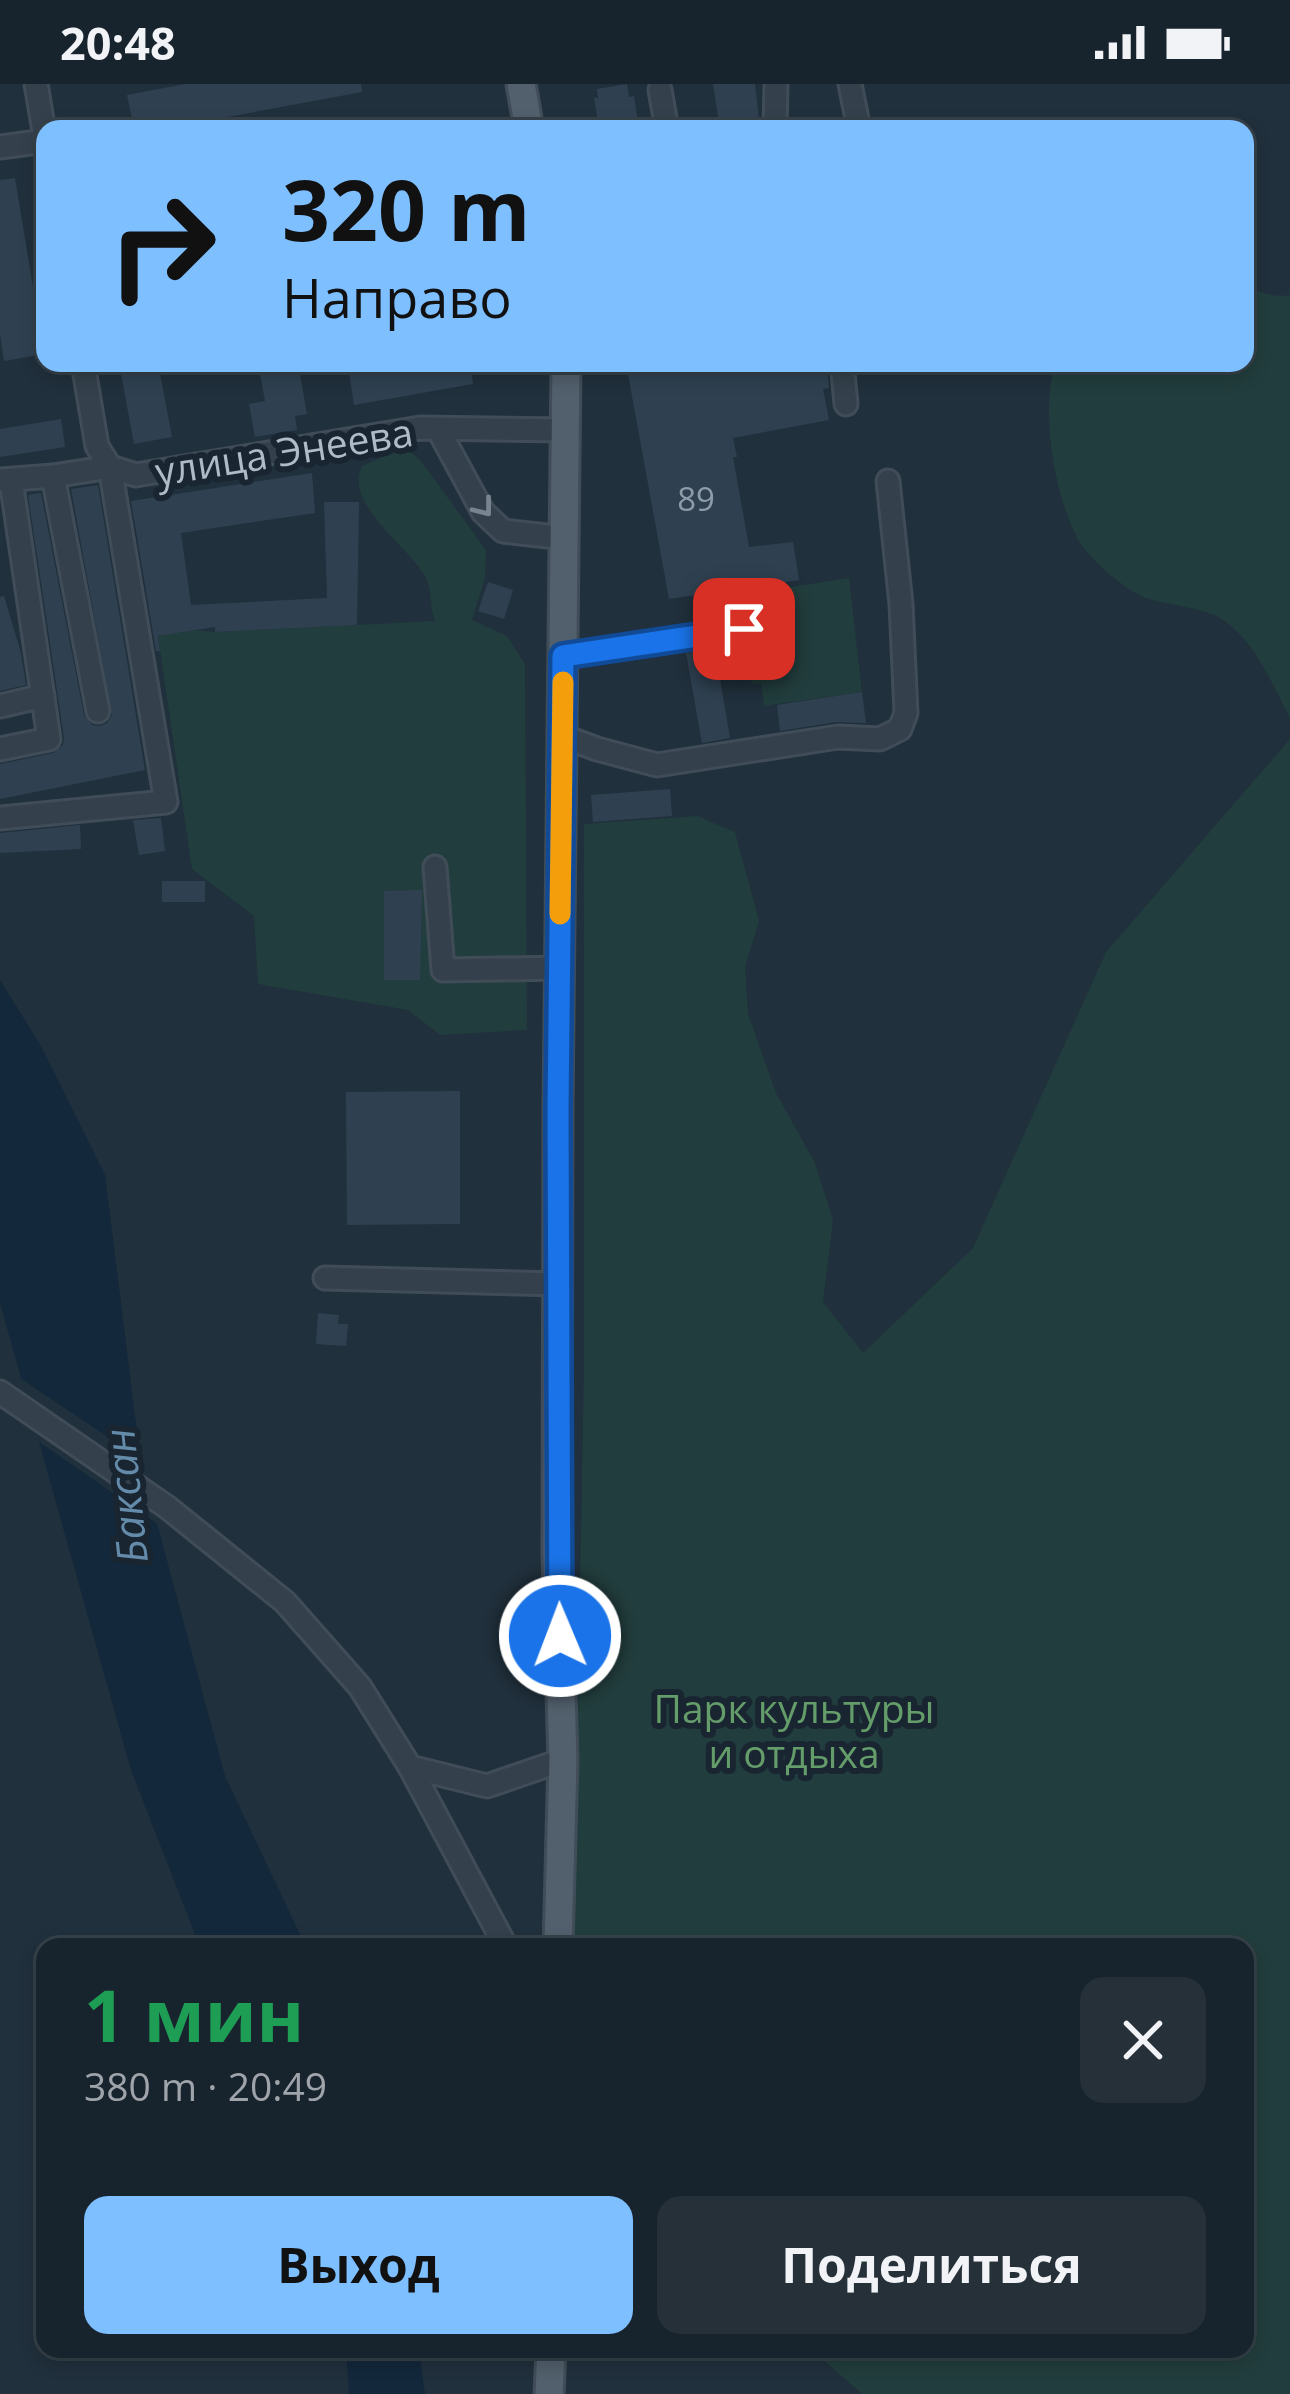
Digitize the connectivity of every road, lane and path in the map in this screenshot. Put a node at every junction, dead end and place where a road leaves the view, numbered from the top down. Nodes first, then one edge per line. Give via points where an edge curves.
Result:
1 (36, 84) edge
2 (521, 84) edge
3 (776, 84) edge
4 (850, 84) edge
5 (660, 90) dead end
6 (42, 120) edge
7 (527, 120) edge
8 (665, 120) edge
9 (775, 120) edge
10 (857, 120) edge
11 (36, 141) edge
12 (0, 147) edge
13 (85, 372) edge
14 (566, 372) edge
15 (843, 372) edge
16 (846, 404) dead end
17 (438, 428) junction
18 (567, 430) junction
19 (110, 467) junction
20 (53, 476) junction
21 (5, 480) edge
22 (888, 481) dead end
23 (565, 538) junction
24 (744, 629) dead end
25 (563, 656) junction
26 (43, 696) junction
27 (0, 706) edge
28 (98, 711) dead end
29 (562, 736) junction
30 (0, 749) edge
31 (0, 818) edge
32 (435, 867) dead end
33 (560, 968) junction
34 (325, 1278) dead end
35 (559, 1284) junction
36 (9, 1397) edge
37 (563, 1760) junction
38 (410, 1767) junction
39 (501, 1938) edge
40 (558, 1938) edge
41 (551, 2358) edge
42 (549, 2394) edge

1 - 6 street
2 - 7 main road
3 - 9 street
4 - 10 street
5 - 8 street
11 - 12 street
13 - 19 street, улица Энеева via 97,446
14 - 18 main road
15 - 16 street
17 - 18 street, улица Энеева
17 - 19 street, улица Энеева via 136,475
17 -> 23 street via 483,512 503,531
18 - 23 main road
19 - 20 street
19 - 31 street via 166,802
20 - 21 street
20 - 28 street
21 - 26 street
22 - 29 street via 901,604 900,730 880,739 838,737 656,765
23 - 25 main road
24 - 25 street
25 - 29 main road
26 - 27 street
26 - 30 street via 49,739
29 - 33 main road
32 - 33 street via 443,970
33 - 35 main road
34 - 35 street
35 - 37 main road
36 - 38 street via 285,1602 360,1687
37 - 38 street via 487,1786
37 - 40 main road
38 - 39 street
41 - 42 main road

